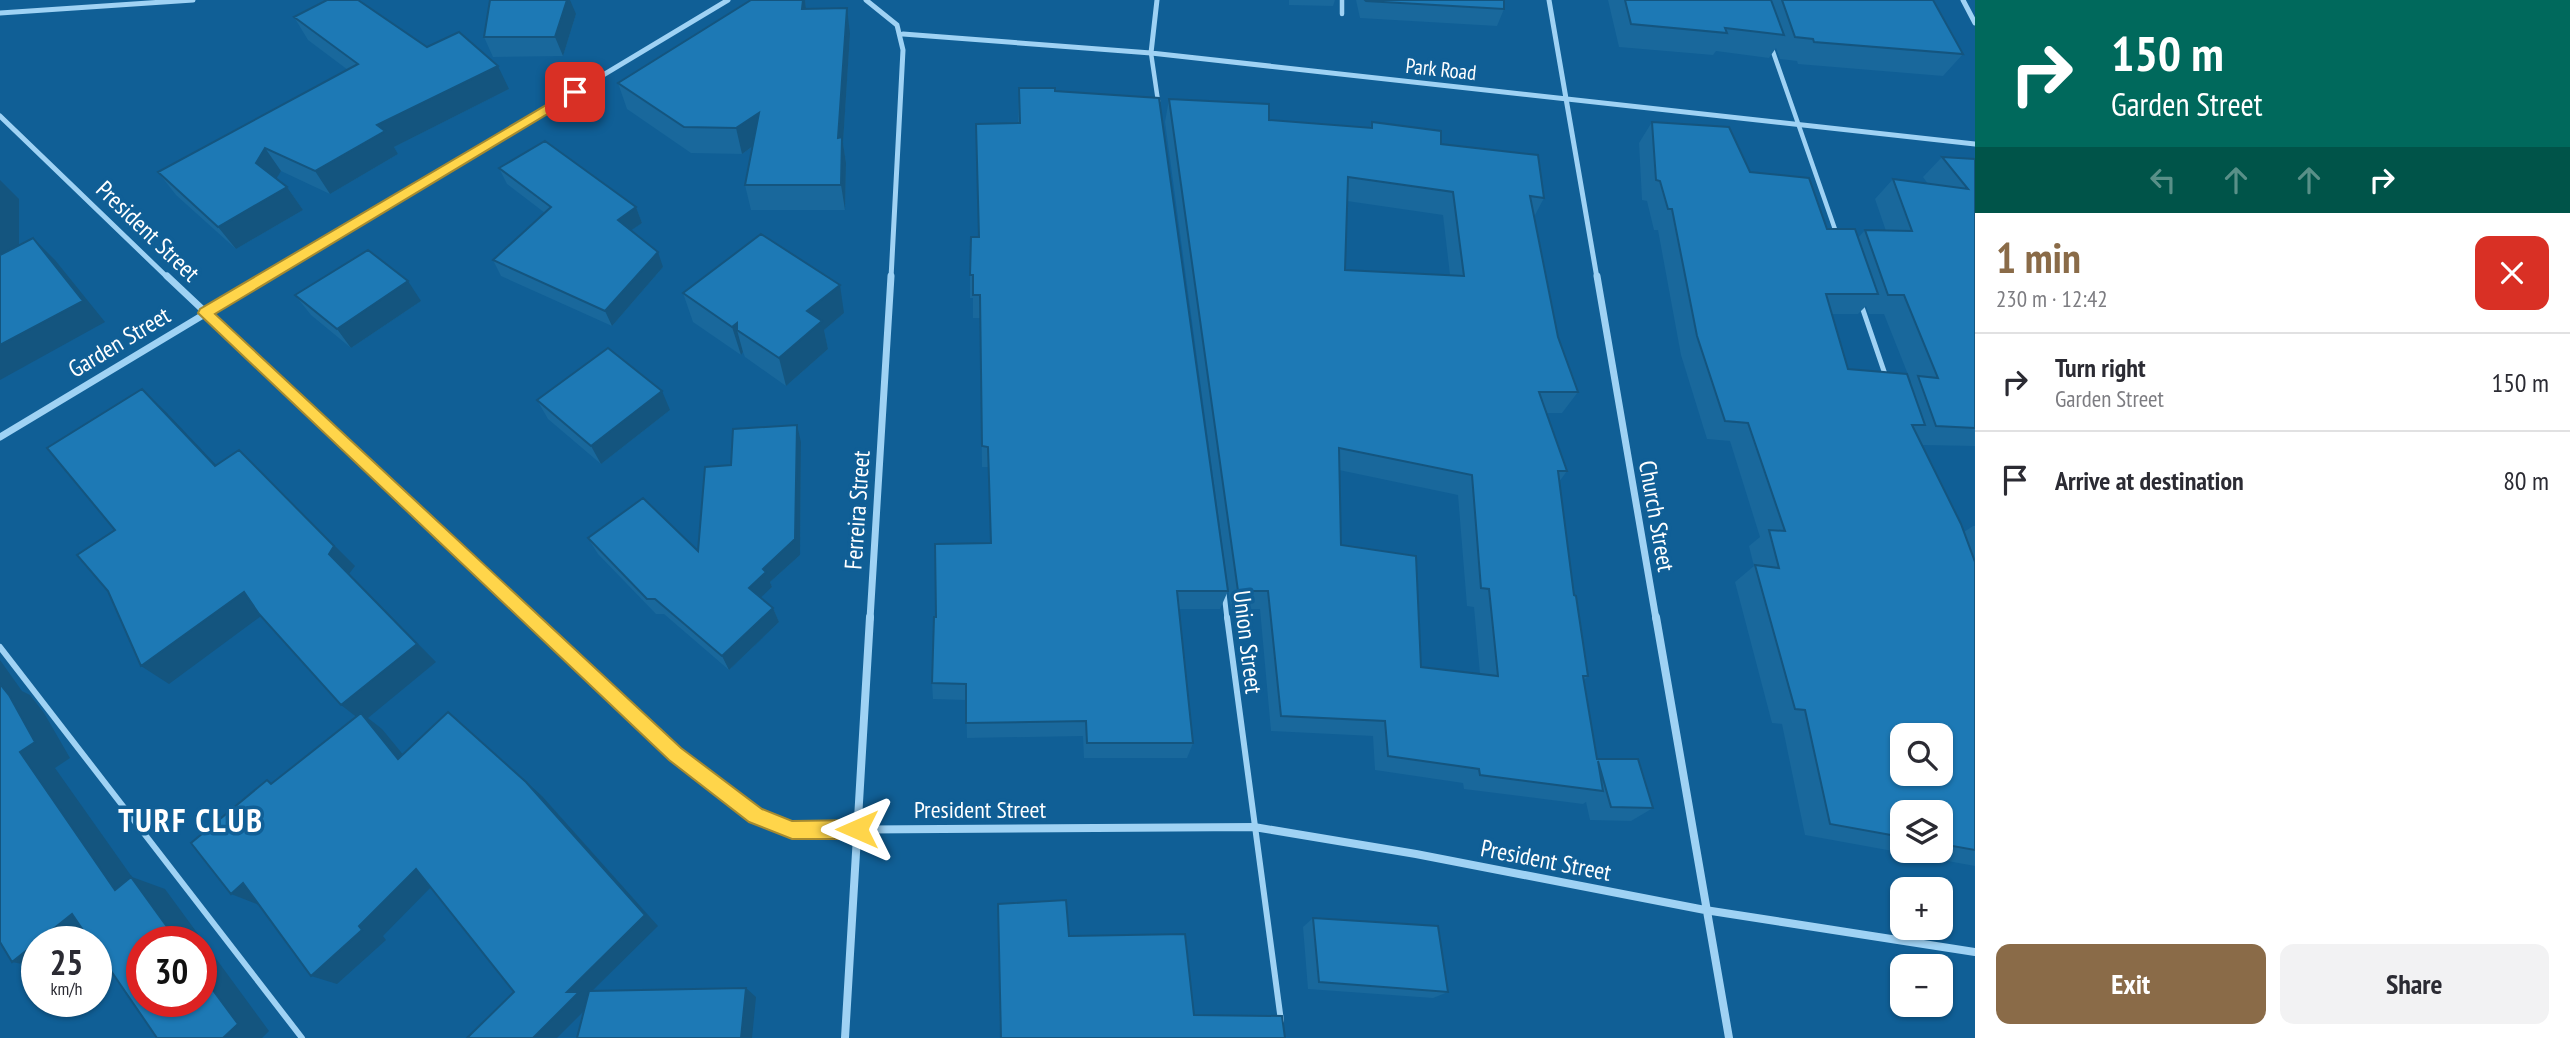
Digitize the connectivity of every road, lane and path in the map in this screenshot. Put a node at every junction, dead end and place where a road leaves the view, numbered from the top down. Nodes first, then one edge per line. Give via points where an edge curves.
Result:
1 (193, 0) edge
2 (727, 0) edge
3 (866, 0) edge
4 (1157, 0) edge
5 (1342, 0) edge
6 (1549, 0) edge
7 (1963, 0) edge
8 (0, 13) edge
9 (1342, 15) dead end
10 (1975, 23) edge
11 (903, 34) junction
12 (1768, 37) edge
13 (1152, 52) junction
14 (1567, 99) junction
15 (1159, 107) edge
16 (0, 116) edge
17 (1799, 124) junction
18 (1975, 144) edge
19 (1839, 242) edge
20 (1857, 294) edge
21 (205, 313) junction
22 (1889, 386) edge
23 (0, 437) edge
24 (1223, 584) edge
25 (0, 647) edge
26 (1254, 827) junction
27 (857, 829) junction
28 (1705, 910) junction
29 (1975, 952) edge
30 (1282, 1025) edge
31 (302, 1038) edge
32 (845, 1038) edge
33 (1729, 1038) edge

1 - 8 street
2 - 21 street, Garden Street
3 - 11 street via 892,19
4 - 13 street
5 - 9 lane
6 - 14 street, Church Street
7 - 10 street
11 - 13 street, Park Road
11 - 27 street, Ferreira Street
12 - 17 lane
13 - 14 street, Park Road
13 - 15 lane
14 - 17 street, Park Road
14 - 28 street, Church Street
16 - 21 street, President Street
17 - 18 street, Park Road
17 - 19 lane
20 - 22 lane
21 - 23 street, Garden Street
21 - 27 street, President Street via 675,754 756,815 792,830
24 - 26 lane, Union Street
25 - 31 lane
26 - 27 street, President Street
26 - 28 street, President Street
26 - 30 lane, Union Street
27 - 32 street, Ferreira Street
28 - 29 street, President Street
28 - 33 street, Church Street

